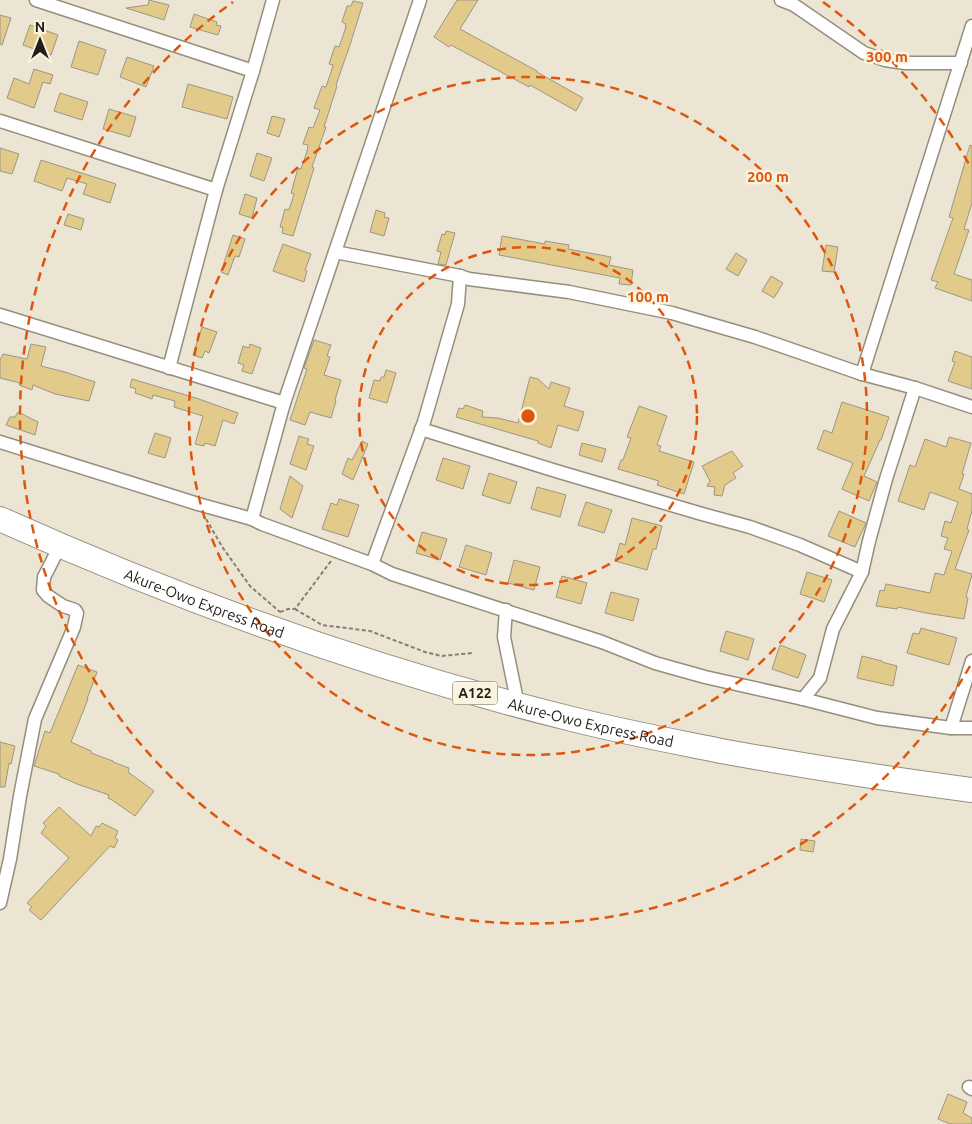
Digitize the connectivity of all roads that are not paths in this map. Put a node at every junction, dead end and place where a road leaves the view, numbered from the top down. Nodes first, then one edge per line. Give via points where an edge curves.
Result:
1 (36, 0) edge
2 (273, 0) edge
3 (420, 0) edge
4 (781, 0) edge
5 (972, 26) edge
6 (960, 63) junction
7 (254, 71) junction
8 (0, 121) edge
9 (216, 190) junction
10 (335, 252) junction
11 (460, 276) junction
12 (0, 315) edge
13 (169, 368) junction
14 (862, 374) junction
15 (915, 388) junction
16 (284, 403) junction
17 (972, 408) edge
18 (421, 429) junction
19 (0, 442) edge
20 (252, 518) junction
21 (0, 520) edge
22 (60, 546) junction
23 (372, 564) junction
24 (862, 572) junction
25 (506, 610) junction
26 (972, 661) edge
27 (803, 699) junction
28 (518, 705) junction
29 (951, 728) junction
30 (972, 728) edge
31 (972, 790) edge
32 (0, 903) edge

1 - 7 street
2 - 7 street
3 - 10 street
4 - 6 street via 794,5 864,53 905,63
5 - 6 street
6 - 14 street
7 - 9 street
8 - 9 street
9 - 13 street
10 - 11 street
10 - 16 street
11 - 14 street via 569,292 672,313 755,337
11 - 18 street via 458,304
12 - 13 street
13 - 16 street
14 - 15 street
15 - 17 street
15 - 24 street via 886,479
16 - 20 street
18 - 23 street
18 - 24 street via 750,527
19 - 20 street
20 - 23 street
21 - 22 highway, Akure-Owo Express Road / A122
22 - 28 highway, Akure-Owo Express Road / A122 via 144,581 272,619 405,673
22 - 32 street via 44,578 43,590 63,606 74,610 77,616 35,719
23 - 25 street via 392,574
24 - 27 street via 833,629 820,678
25 - 27 street via 655,663
25 - 28 street via 504,637
26 - 29 street
27 - 29 street via 877,718
28 - 31 highway, Akure-Owo Express Road / A122 via 653,738 890,780
29 - 30 street

